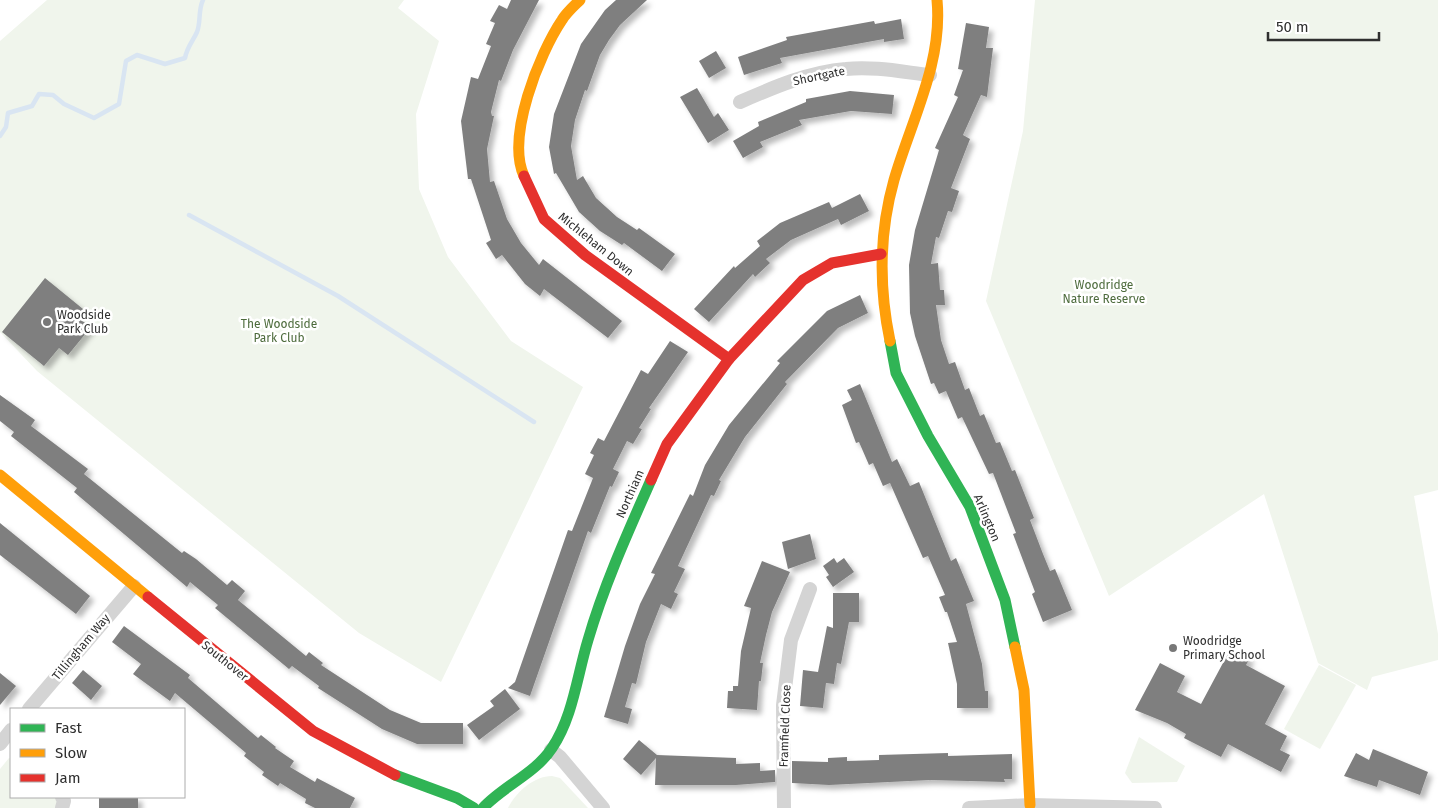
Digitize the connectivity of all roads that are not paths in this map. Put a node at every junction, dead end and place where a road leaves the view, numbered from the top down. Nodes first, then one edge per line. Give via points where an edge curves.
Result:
1 (580, 0) edge
2 (937, 0) edge
3 (930, 75) junction
4 (740, 102) dead end
5 (881, 254) junction
6 (728, 359) junction
7 (0, 475) edge
8 (134, 586) junction
9 (810, 588) dead end
10 (30, 708) edge
11 (10, 732) edge
12 (3, 744) edge
13 (551, 750) junction
14 (1030, 805) junction
15 (474, 808) edge
16 (483, 808) edge
17 (603, 808) edge
18 (784, 808) edge
19 (970, 808) edge
20 (1155, 808) edge

1 - 6 street, Michleham Down via 562,19 536,73 525,105 519,138 522,171 544,219 585,256
2 - 3 street
3 - 4 street, Shortgate via 847,69 773,87
3 - 5 street via 894,181
5 - 6 street, Northiam via 832,264 803,280
5 - 14 street, Arlington via 884,312 896,373 970,507 1005,600 1024,690
6 - 13 street, Northiam via 667,444 617,556 588,639 564,728
7 - 8 street, Southover
8 - 10 street, Tillingham Way
8 - 15 street, Southover via 313,731 384,771 457,798
9 - 18 street, Framfield Close via 791,640 783,705
11 - 12 street
13 - 16 street, Northiam via 534,768 495,795
13 - 17 street
14 - 19 street
14 - 20 street

